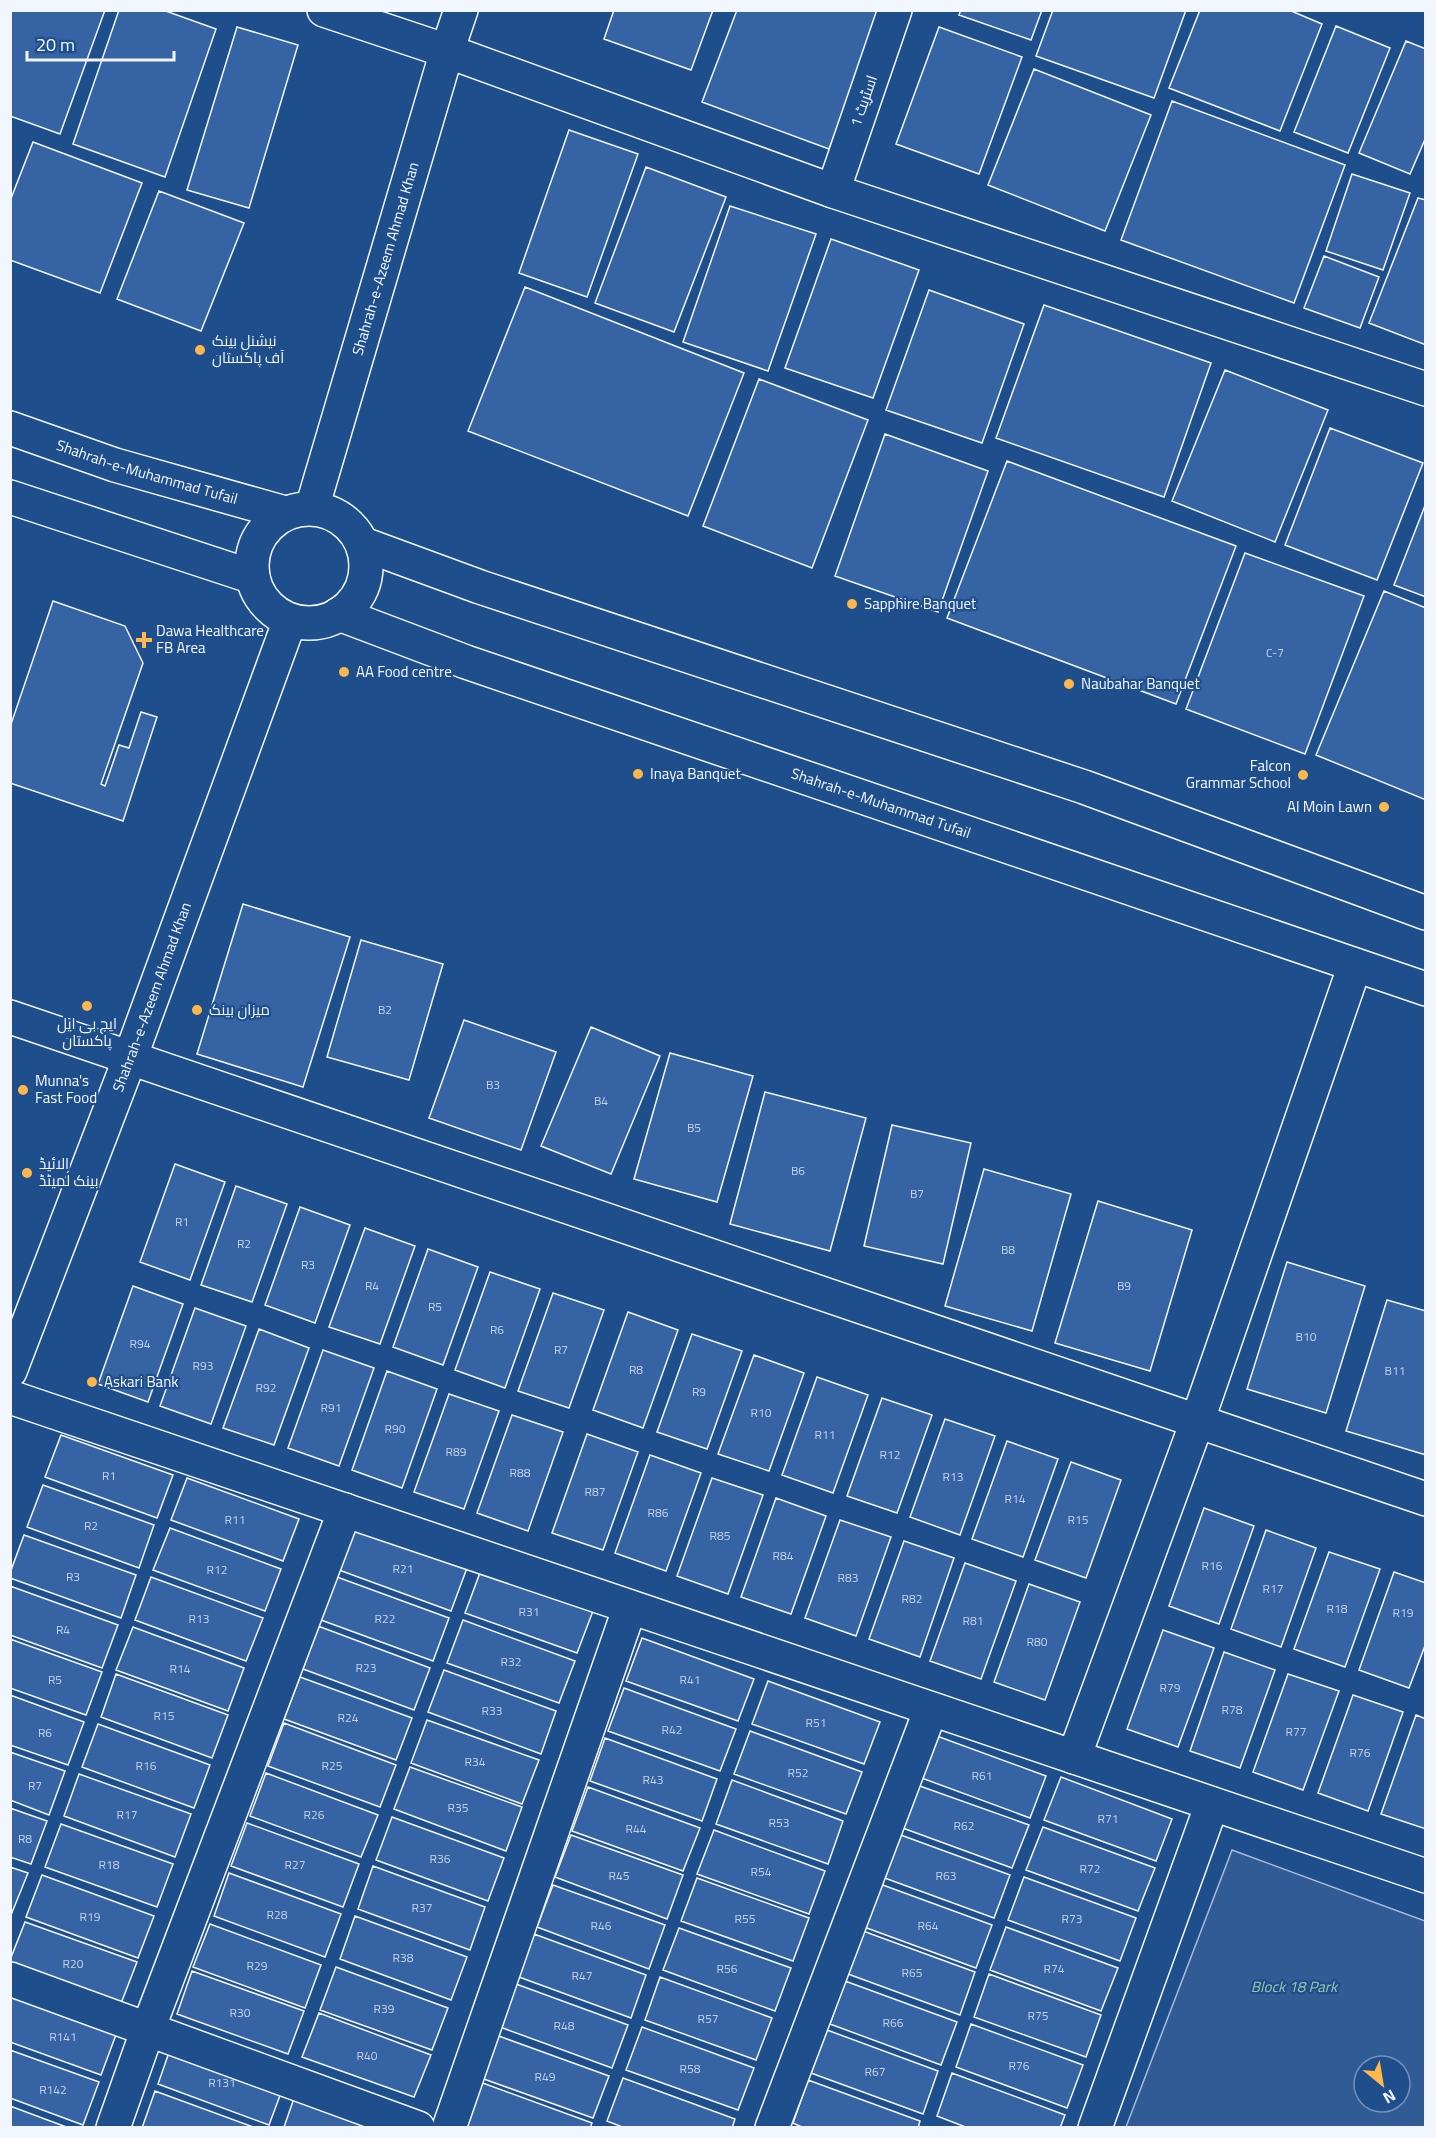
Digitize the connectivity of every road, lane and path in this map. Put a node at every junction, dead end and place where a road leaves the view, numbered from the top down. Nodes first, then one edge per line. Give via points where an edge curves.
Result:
1 (324, 10) edge
2 (461, 10) edge
3 (895, 10) edge
4 (447, 51) junction
5 (832, 191) junction
6 (1425, 389) edge
7 (10, 428) edge
8 (10, 497) edge
9 (298, 511) junction
10 (363, 544) junction
11 (252, 577) junction
12 (339, 614) junction
13 (290, 620) junction
14 (1425, 913) edge
15 (1355, 965) junction
16 (1425, 989) edge
17 (10, 1017) edge
18 (130, 1058) junction
19 (10, 1371) edge
20 (10, 1397) edge
21 (1197, 1422) junction
22 (1425, 1499) edge
23 (345, 1510) junction
24 (630, 1607) junction
25 (931, 1708) junction
26 (1074, 1758) junction
27 (1212, 1804) junction
28 (1425, 1876) edge
29 (10, 1979) edge
30 (148, 2029) junction
31 (113, 2127) edge
32 (418, 2127) edge
33 (449, 2127) edge
34 (772, 2127) edge
35 (1095, 2127) edge

1 - 4 street
2 - 4 street, Shahrah-e-Azeem Ahmad Khan
3 - 5 street, اسٹریٹ 1
4 - 5 street
4 - 9 street, Shahrah-e-Azeem Ahmad Khan
5 - 6 street
7 - 9 street, Shahrah-e-Muhammad Tufail via 116,465
8 - 11 street
9 - 10 street via 333,513 351,526
9 - 11 street via 269,525 257,540
10 - 12 street via 364,584 355,601
10 - 14 street via 492,591 1084,787
11 - 13 street via 260,596 272,610
12 - 13 street via 315,622
12 - 15 street, Shahrah-e-Muhammad Tufail via 477,666
13 - 18 street, Shahrah-e-Azeem Ahmad Khan
15 - 16 street, Shahrah-e-Muhammad Tufail
15 - 21 street
17 - 18 street
18 - 19 street, Shahrah-e-Azeem Ahmad Khan
18 - 21 street
20 - 23 street
21 - 22 street
21 - 26 street
23 - 24 street
23 - 30 street
24 - 25 street
24 - 33 street
25 - 26 street
25 - 34 street
26 - 27 street
27 - 28 street
27 - 35 street
29 - 30 street
30 - 31 street
30 - 32 street

